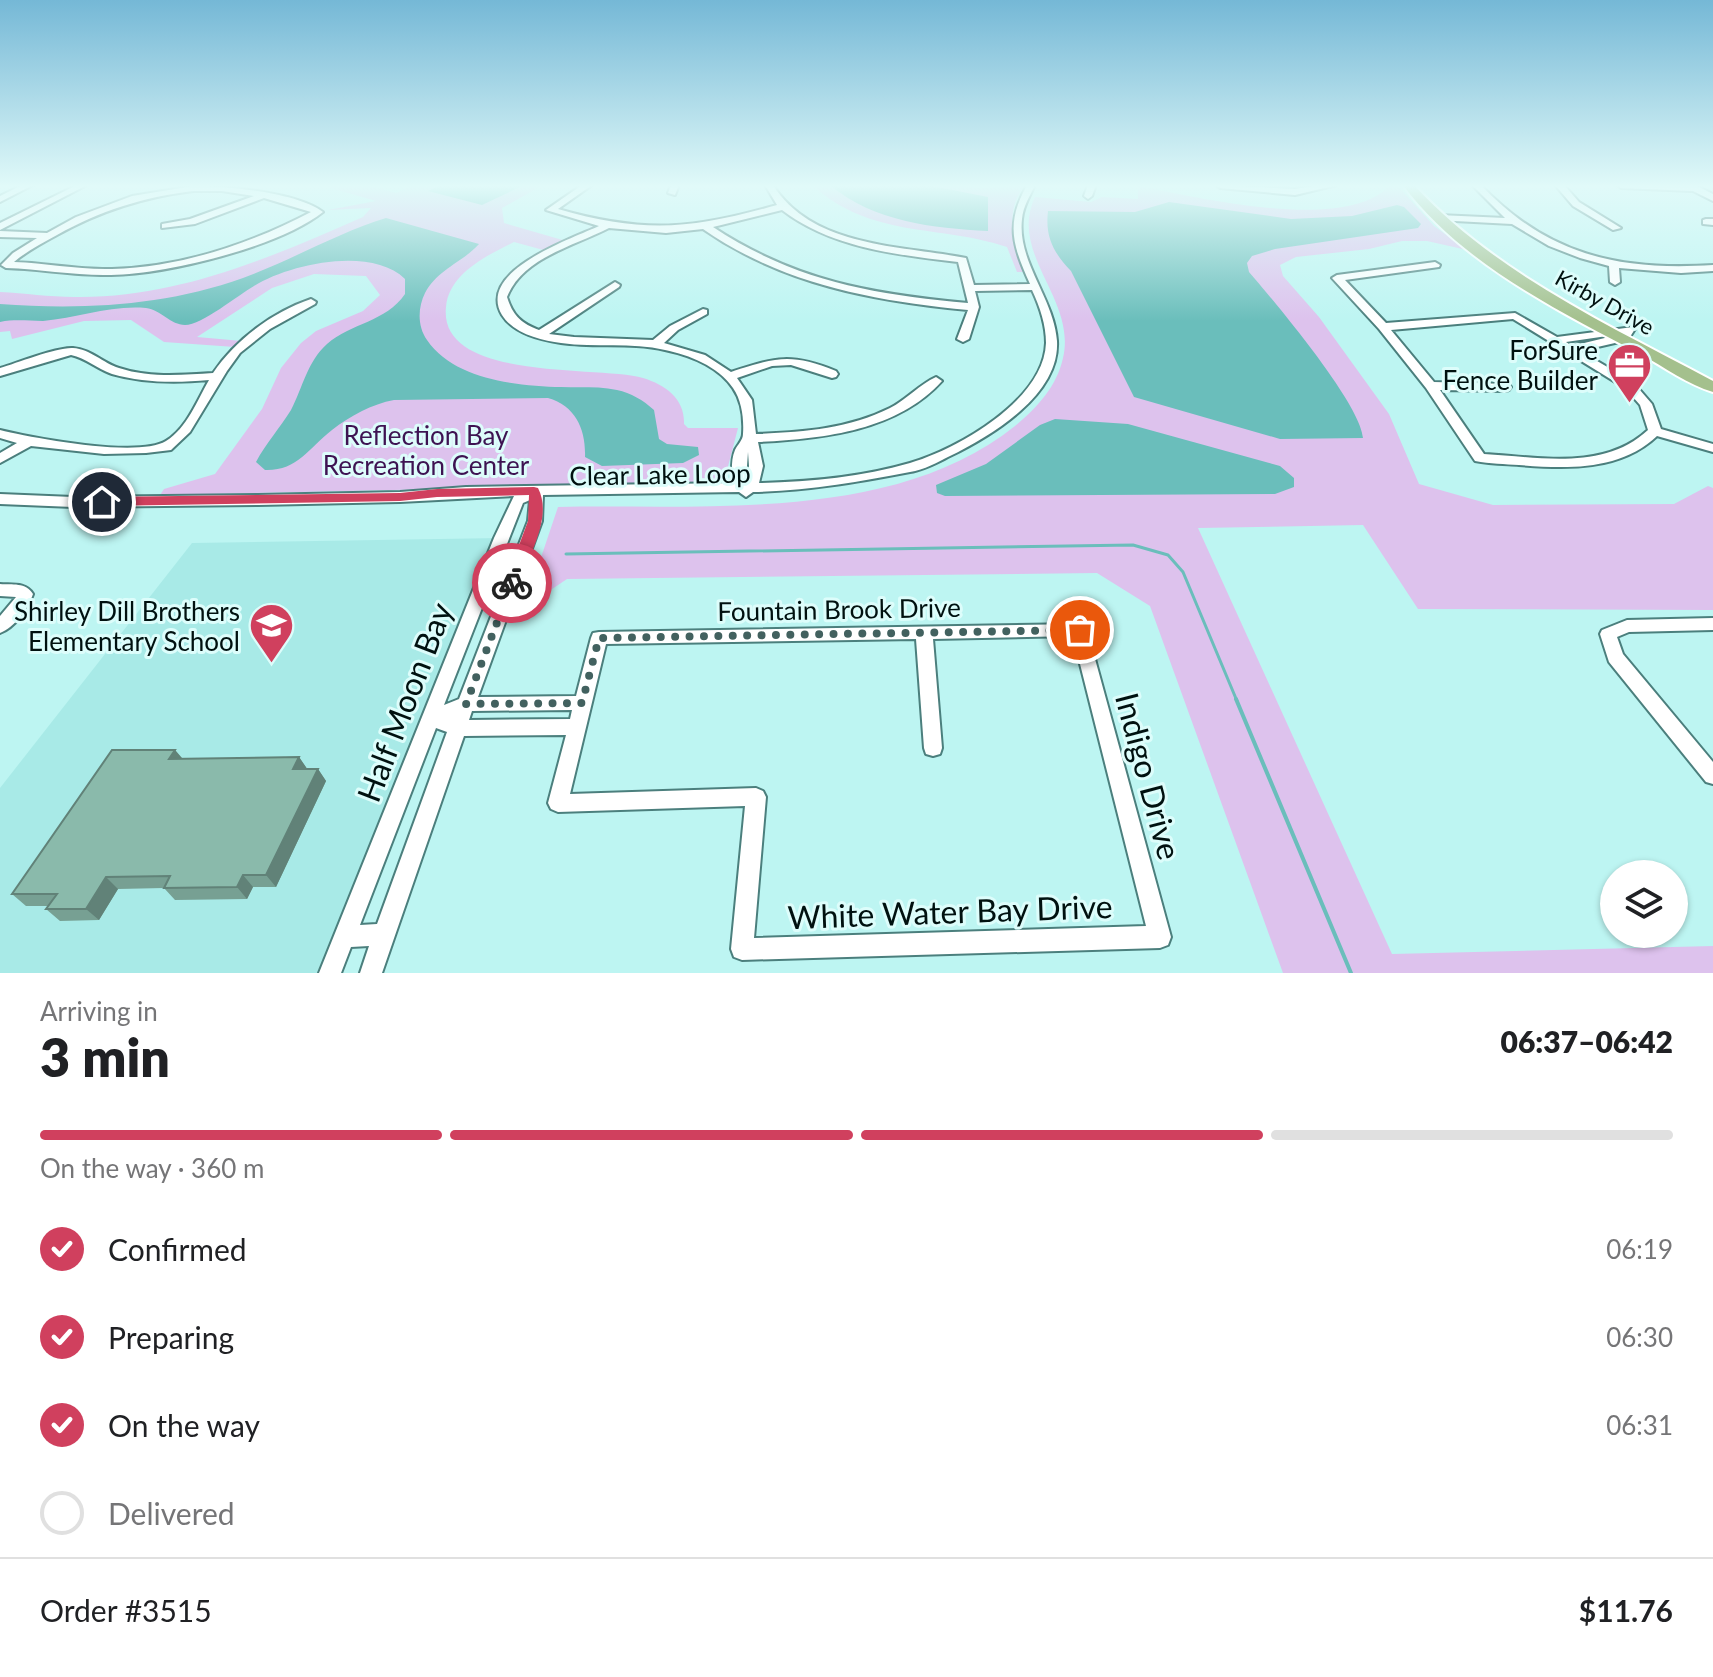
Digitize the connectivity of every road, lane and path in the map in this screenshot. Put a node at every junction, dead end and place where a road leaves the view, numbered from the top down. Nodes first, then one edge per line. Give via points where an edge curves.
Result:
1 (60, 230) edge
2 (274, 230) edge
3 (596, 230) edge
4 (640, 230) edge
5 (670, 230) edge
6 (712, 230) edge
7 (828, 230) edge
8 (1017, 230) edge
9 (1453, 230) edge
10 (1469, 230) edge
11 (1530, 230) edge
12 (0, 231) edge
13 (49, 236) junction
14 (0, 240) edge
15 (39, 242) junction
16 (1614, 264) junction
17 (1435, 265) dead end
18 (1713, 268) edge
19 (1615, 282) dead end
20 (1034, 283) junction
21 (615, 285) dead end
22 (970, 285) junction
23 (311, 302) dead end
24 (974, 307) junction
25 (703, 312) dead end
26 (1383, 327) junction
27 (1610, 330) junction
28 (541, 334) junction
29 (1627, 334) junction
30 (963, 339) dead end
31 (1558, 340) junction
32 (656, 344) junction
33 (1572, 349) junction
34 (0, 372) edge
35 (832, 374) dead end
36 (1713, 374) edge
37 (217, 376) junction
38 (730, 376) junction
39 (936, 381) dead end
40 (1431, 386) junction
41 (1505, 387) dead end
42 (1713, 387) edge
43 (1655, 431) junction
44 (0, 434) edge
45 (751, 438) junction
46 (22, 440) junction
47 (0, 447) edge
48 (1713, 448) edge
49 (0, 459) edge
50 (746, 492) junction
51 (529, 497) junction
52 (0, 499) edge
53 (0, 590) edge
54 (1713, 624) edge
55 (0, 627) edge
56 (1080, 630) joint
57 (924, 634) junction
58 (582, 703) junction
59 (466, 704) junction
60 (430, 718) junction
61 (575, 727) junction
62 (458, 728) junction
63 (933, 748) dead end
64 (1713, 776) edge
65 (385, 935) junction
66 (344, 936) junction
67 (1160, 937) joint
68 (330, 973) edge
69 (371, 973) edge

1 - 13 street
2 - 15 street via 228,250 166,266 115,272 6,265
3 - 28 street via 532,262 507,284 501,298 508,315
4 - 5 street
6 - 24 street via 753,258 806,280 889,298
7 - 22 street via 855,241 962,260
8 - 20 street, Clear Lake Loop
9 - 27 main road, Kirby Drive via 1523,281
10 - 29 main road, Kirby Drive
11 - 16 street via 1556,247
12 - 13 street
13 - 15 street
14 - 15 street
16 - 18 street via 1655,270
16 - 19 street
17 - 26 street via 1337,278
20 - 22 street
20 - 50 street, Clear Lake Loop via 1048,315 1051,349 1045,369 1024,401 987,432 916,466 835,490
21 - 28 street
22 - 24 street
23 - 37 street via 253,337
24 - 30 street
25 - 32 street
26 - 31 street via 1515,316
26 - 40 street
27 - 29 main road, Kirby Drive
27 - 31 street
28 - 32 street
29 - 33 street
29 - 36 main road, Kirby Drive
29 - 42 main road, Kirby Drive
31 - 33 street
32 - 38 street via 708,362
33 - 43 street via 1629,385 1646,404
34 - 37 street via 76,351 120,373
35 - 38 street via 786,359
37 - 46 street via 189,425 166,447 92,449
38 - 45 street via 747,403
39 - 45 street via 905,407 858,425
40 - 41 street
40 - 43 street via 1480,458 1613,459 1645,444
43 - 48 street
44 - 46 street
45 - 50 street via 757,450 754,479
46 - 47 street
46 - 49 street
50 - 51 street, Clear Lake Loop
51 - 52 street, Clear Lake Loop
51 - 59 street, Half Moon Bay via 535,521
51 - 60 street, Half Moon Bay
53 - 55 street via 25,594
54 - 64 street via 1627,626 1608,634 1615,657
56 - 57 street, Fountain Brook Drive
56 - 67 street, Indigo Drive
57 - 58 street, Fountain Brook Drive via 599,638
57 - 63 street
58 - 59 street
58 - 61 street
59 - 60 street
59 - 62 street, Half Moon Bay
60 - 62 street
60 - 66 street, Half Moon Bay
61 - 62 street
61 - 67 street, White Water Bay Drive via 558,803 756,797 742,949
62 - 65 street, Half Moon Bay
65 - 66 street
65 - 69 street, Half Moon Bay
66 - 68 street, Half Moon Bay

